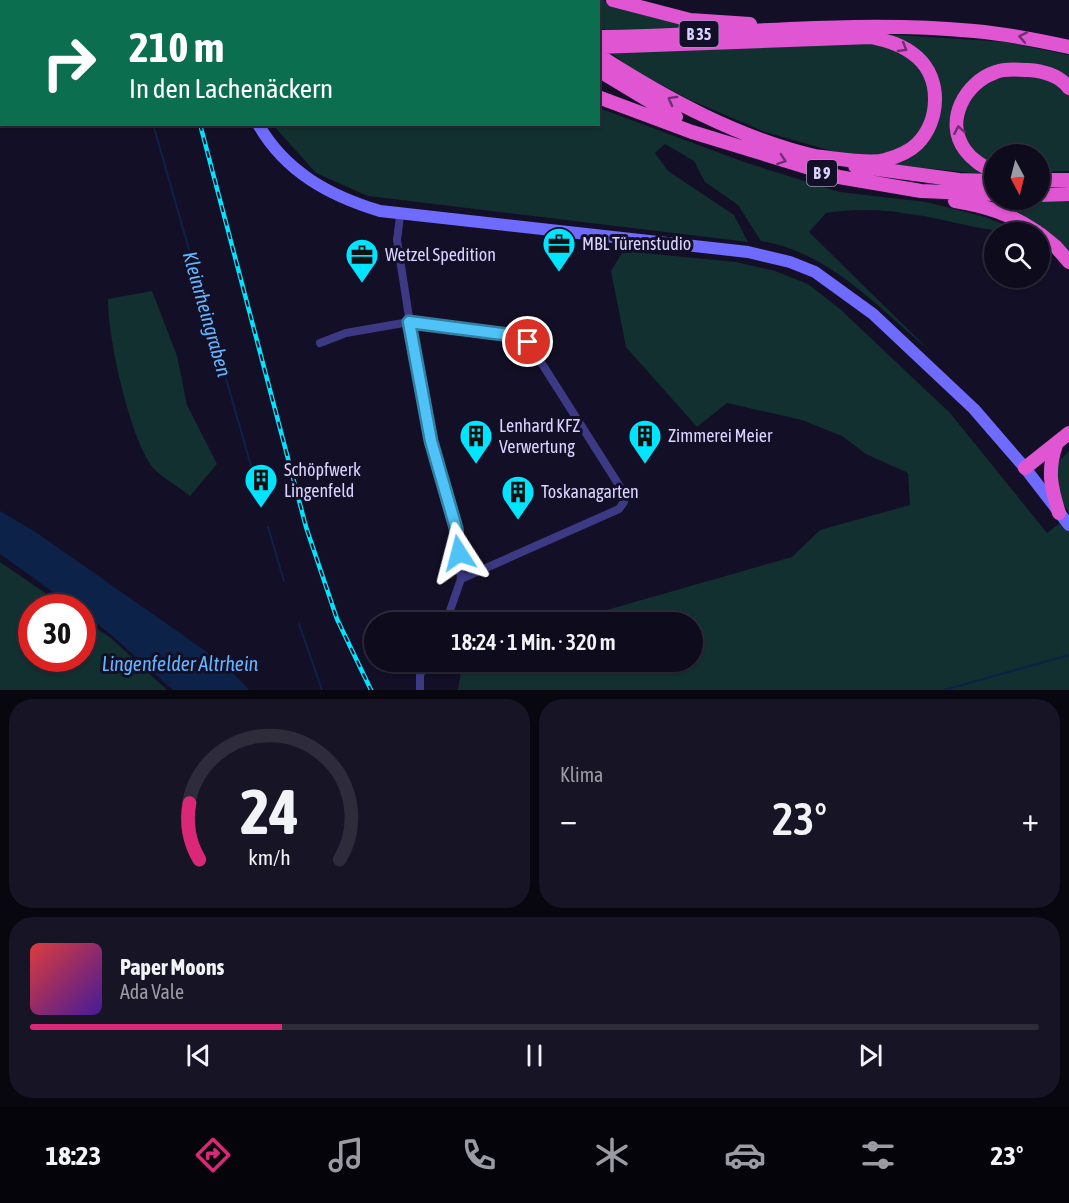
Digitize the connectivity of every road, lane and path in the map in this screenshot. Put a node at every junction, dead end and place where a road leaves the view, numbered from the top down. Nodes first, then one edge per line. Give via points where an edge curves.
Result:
1 (614, 0) edge
2 (797, 28) junction
3 (602, 42) edge
4 (1069, 47) edge
5 (600, 56) edge
6 (600, 71) edge
7 (1069, 88) edge
8 (600, 98) edge
9 (259, 126) edge
10 (727, 141) junction
11 (812, 156) junction
12 (984, 167) edge
13 (1050, 176) edge
14 (1050, 180) edge
15 (1066, 180) edge
16 (984, 181) edge
17 (921, 191) junction
18 (984, 194) edge
19 (1069, 194) edge
20 (1050, 195) edge
21 (400, 216) junction
22 (1022, 222) edge
23 (1050, 242) edge
24 (1069, 262) edge
25 (409, 322) junction
26 (320, 343) dead end
27 (1069, 433) edge
28 (1056, 445) junction
29 (1025, 468) junction
30 (1059, 513) junction
31 (1069, 525) edge
32 (461, 579) junction
33 (449, 612) edge
34 (422, 672) edge
35 (420, 690) edge

1 - 2 highway via 690,20
2 - 3 highway, B 35
4 -> 2 highway, B 35 via 959,29
3 -> 11 highway via 872,37 895,43 919,59 933,82 935,105 932,121 916,145 882,161
11 -> 5 highway, B 9 via 763,140 676,102
6 - 10 highway, B 9 via 664,111
12 -> 7 highway via 964,148 957,118 964,95 976,81 1009,69 1037,71 1057,78
8 - 10 highway
9 - 21 main road via 287,163 322,189 352,203
10 -> 17 highway, B 9 via 839,177
11 - 16 highway, B 9 via 877,171
13 - 15 highway
14 - 15 highway
17 - 18 highway, B 9
17 - 22 highway via 988,206
19 - 20 highway
21 - 25 street via 397,240
21 - 29 main road via 748,252 790,262 834,284 873,314 974,409
23 - 24 highway
25 - 26 street via 346,333
25 - 32 street via 431,441 456,528
25 - 32 street via 525,337 624,493 619,509
27 - 28 highway
28 - 29 highway
28 - 30 highway via 1049,478
29 - 30 main road
30 - 31 main road
32 - 33 street
34 - 35 street

